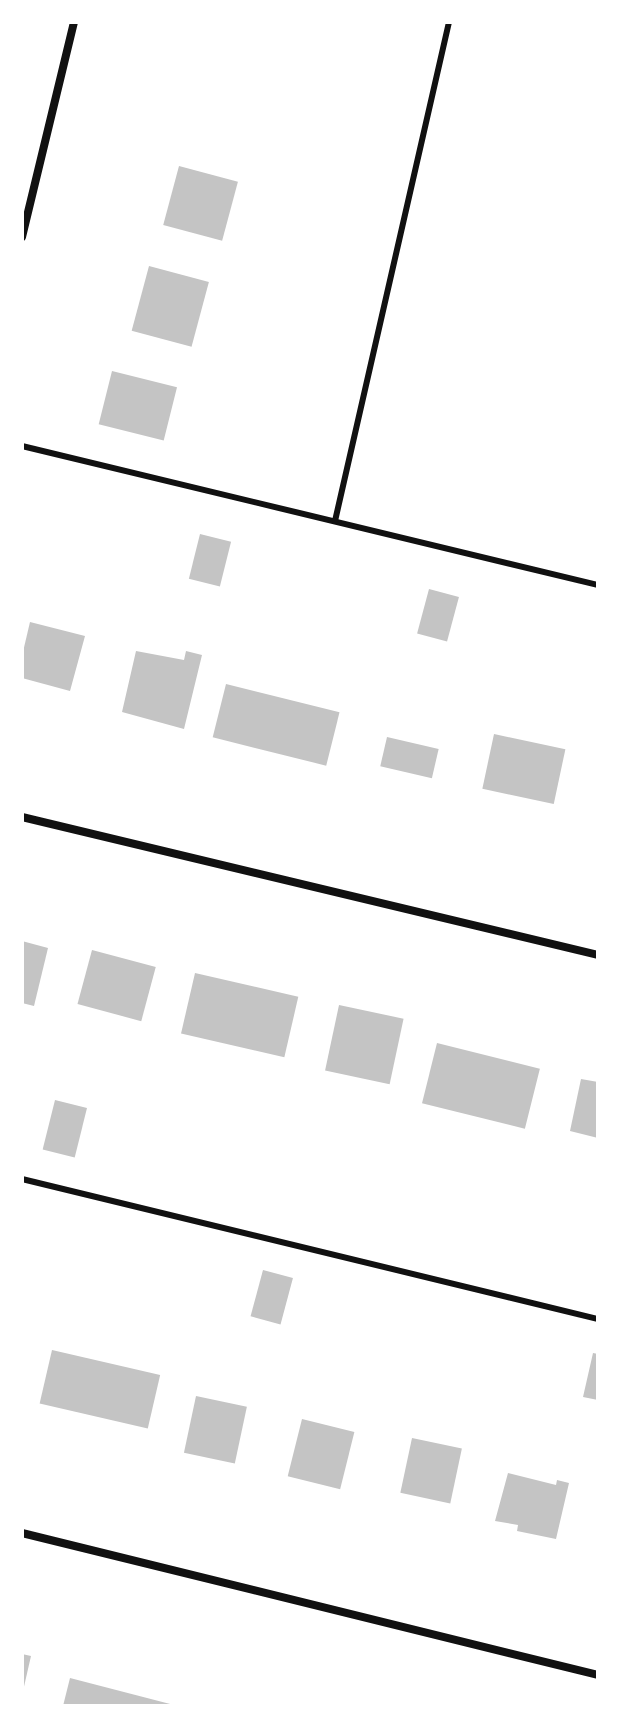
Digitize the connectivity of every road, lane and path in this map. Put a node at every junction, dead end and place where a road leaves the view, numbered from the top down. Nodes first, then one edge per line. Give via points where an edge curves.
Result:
1 (74, 22) edge
2 (449, 22) edge
3 (22, 237) edge
4 (22, 446) edge
5 (335, 521) junction
6 (598, 585) edge
7 (22, 817) edge
8 (598, 955) edge
9 (22, 1179) edge
10 (598, 1319) edge
11 (22, 1533) edge
12 (598, 1675) edge

1 - 3 street
2 - 5 lane
4 - 5 lane
5 - 6 lane
7 - 8 street
9 - 10 lane
11 - 12 street

